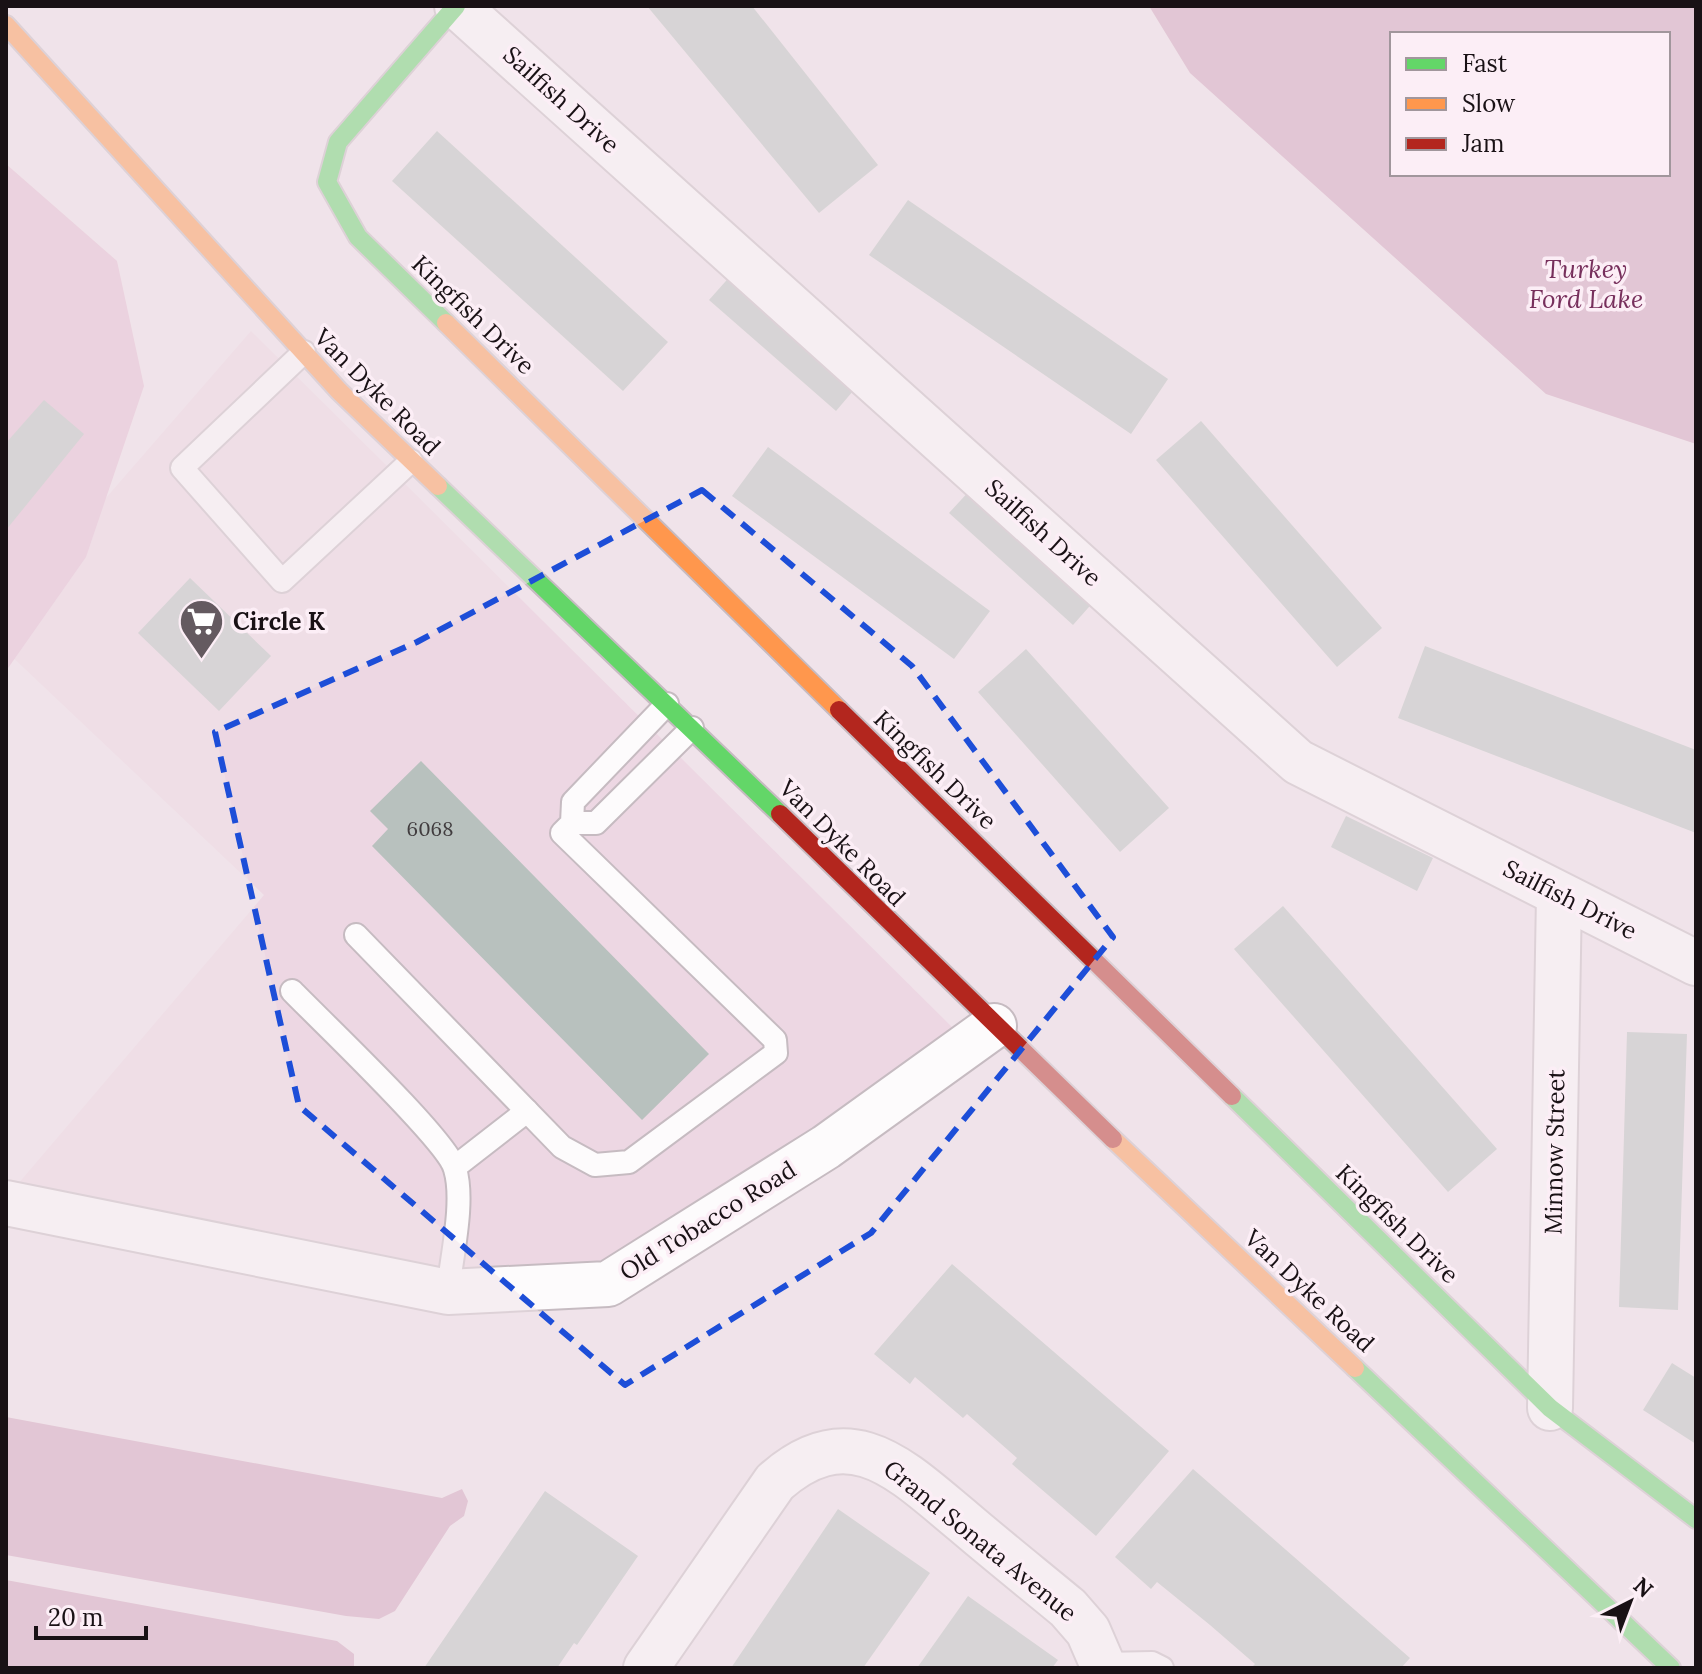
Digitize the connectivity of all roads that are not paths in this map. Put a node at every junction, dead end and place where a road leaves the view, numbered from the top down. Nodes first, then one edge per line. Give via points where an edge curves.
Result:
1 (456, 6) edge
2 (6, 25) edge
3 (304, 352) junction
4 (411, 461) junction
5 (667, 704) junction
6 (692, 728) junction
7 (572, 823) junction
8 (1559, 896) junction
9 (356, 935) dead end
10 (1696, 963) edge
11 (292, 991) dead end
12 (994, 1026) junction
13 (527, 1111) junction
14 (455, 1167) junction
15 (6, 1203) edge
16 (448, 1292) junction
17 (1550, 1408) junction
18 (1696, 1519) edge
19 (1104, 1666) edge
20 (646, 1668) edge
21 (1162, 1668) edge
22 (1671, 1668) edge

1 - 8 street, Sailfish Drive via 1298,762
1 - 17 main road, Kingfish Drive via 338,142 327,182 358,237
2 - 3 main road, Van Dyke Road
3 - 4 main road, Van Dyke Road
3 - 4 lane via 182,468 282,581
4 - 5 main road, Van Dyke Road
5 - 6 main road, Van Dyke Road
5 - 7 lane via 573,802
6 - 7 lane via 596,823
6 - 12 main road, Van Dyke Road
7 - 13 lane via 562,833 775,1040 776,1053 629,1162 595,1165 562,1147
8 - 10 street, Sailfish Drive
8 - 17 street, Minnow Street
9 - 13 lane
11 - 14 lane
12 - 16 street, Old Tobacco Road via 826,1147 608,1284
12 - 22 main road, Van Dyke Road
13 - 14 lane
14 - 16 lane via 458,1198
15 - 16 street, Old Tobacco Road
17 - 18 main road, Kingfish Drive
19 - 20 street, Grand Sonata Avenue via 1088,1631 1068,1608 896,1467 853,1452 823,1453 798,1462 775,1482
19 - 21 lane via 1152,1663

